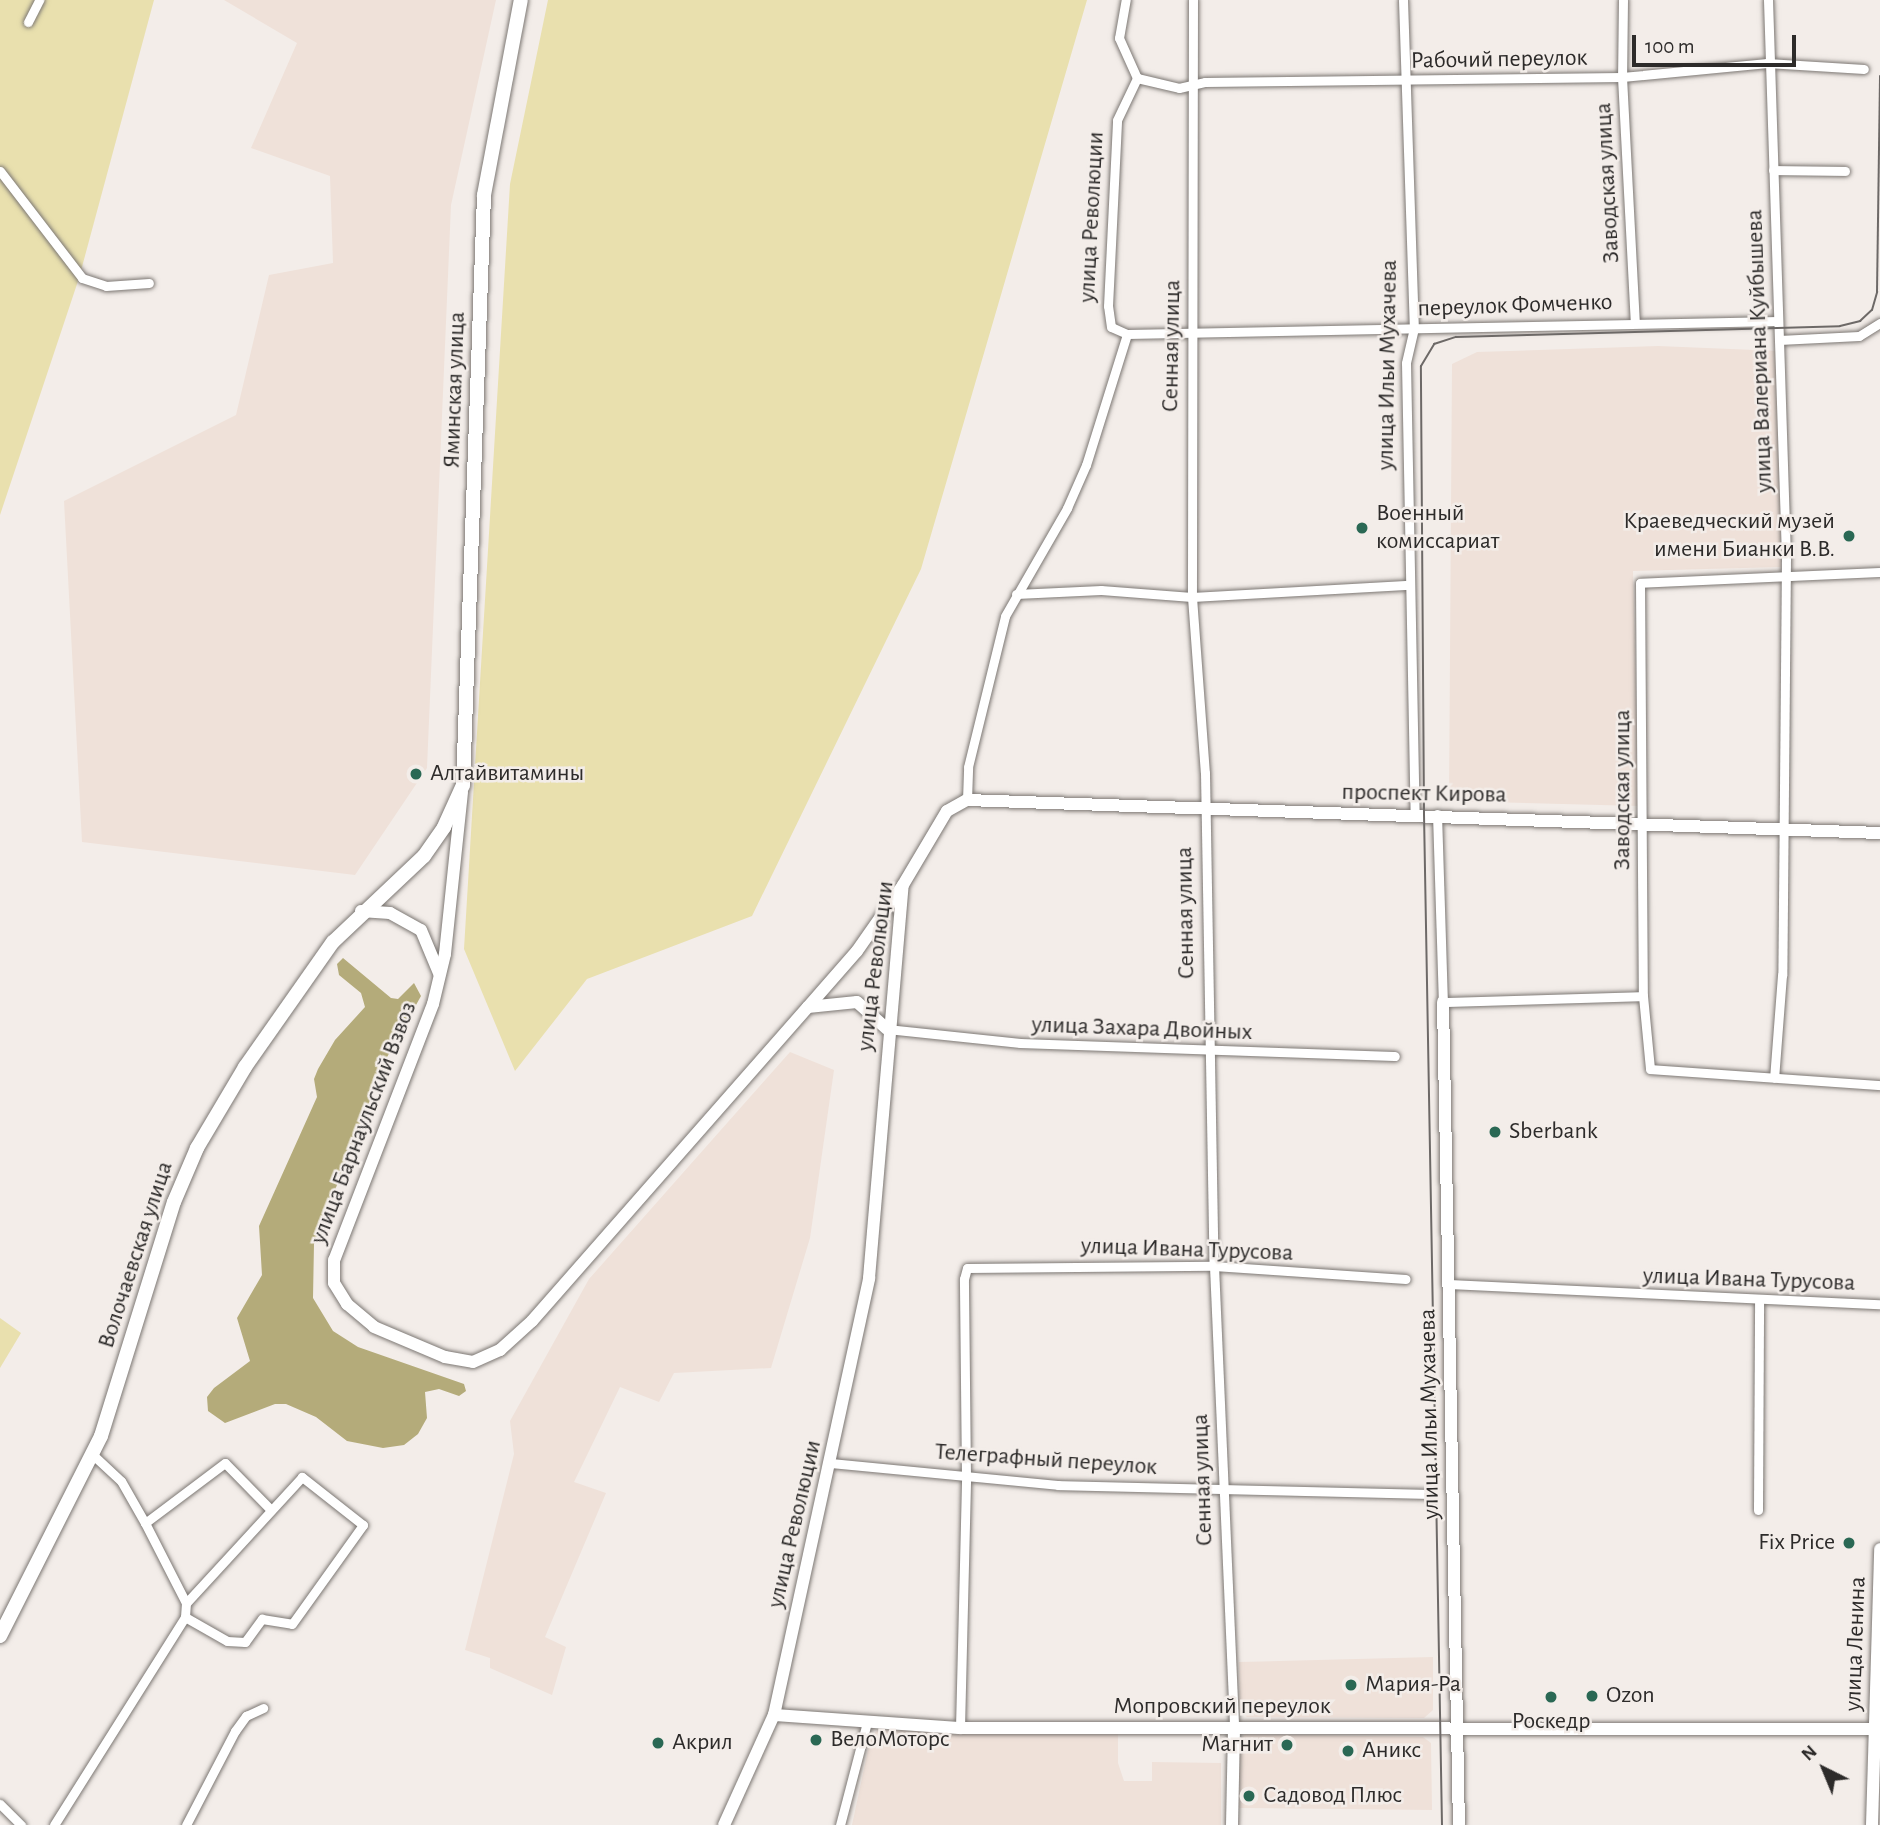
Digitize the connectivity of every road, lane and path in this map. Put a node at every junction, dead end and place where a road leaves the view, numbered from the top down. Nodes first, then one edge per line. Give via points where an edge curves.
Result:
1 (39, 0) edge
2 (521, 0) edge
3 (1126, 0) edge
4 (1193, 0) edge
5 (1403, 0) edge
6 (1623, 0) edge
7 (1768, 0) edge
8 (28, 22) dead end
9 (1767, 62) junction
10 (1864, 69) dead end
11 (1622, 77) junction
12 (1137, 78) junction
13 (1404, 81) junction
14 (1196, 84) junction
15 (1773, 170) junction
16 (1845, 170) dead end
17 (0, 171) edge
18 (149, 283) dead end
19 (1778, 321) junction
20 (1635, 322) junction
21 (1880, 323) edge
22 (1414, 328) junction
23 (1127, 334) junction
24 (1192, 334) junction
25 (1779, 340) junction
26 (1880, 572) edge
27 (1783, 573) junction
28 (1410, 585) junction
29 (1016, 594) junction
30 (1192, 597) junction
31 (463, 785) junction
32 (967, 800) junction
33 (1206, 812) junction
34 (1415, 814) junction
35 (1437, 814) junction
36 (1643, 822) junction
37 (1780, 830) junction
38 (1880, 834) edge
39 (903, 885) junction
40 (361, 911) junction
41 (440, 975) junction
42 (1643, 996) junction
43 (1443, 1002) junction
44 (808, 1007) junction
45 (887, 1029) junction
46 (1208, 1051) junction
47 (1395, 1056) dead end
48 (1774, 1078) junction
49 (1880, 1085) edge
50 (1214, 1266) junction
51 (1406, 1279) dead end
52 (1448, 1284) junction
53 (1759, 1300) junction
54 (1880, 1304) edge
55 (93, 1455) junction
56 (831, 1463) junction
57 (966, 1477) junction
58 (1225, 1491) junction
59 (1426, 1494) dead end
60 (269, 1508) junction
61 (1758, 1510) dead end
62 (145, 1523) junction
63 (1880, 1549) edge
64 (186, 1603) junction
65 (186, 1617) junction
66 (0, 1636) edge
67 (263, 1709) dead end
68 (774, 1715) junction
69 (867, 1722) junction
70 (960, 1728) junction
71 (1234, 1728) junction
72 (1457, 1729) junction
73 (1878, 1729) edge
74 (0, 1804) edge
75 (21, 1825) edge
76 (54, 1825) edge
77 (186, 1825) edge
78 (724, 1825) edge
79 (840, 1825) edge
80 (1233, 1825) edge
81 (1459, 1825) edge
82 (1872, 1825) edge

1 - 8 street
2 - 31 main road, Яминская улица via 484,195
3 - 12 street via 1120,46
4 - 14 street, Сенная улица
5 - 13 street, улица Ильи Мухачева
6 - 11 street, Заводская улица
7 - 9 street, улица Валериана Куйбышева
9 - 10 street, Рабочий переулок
9 - 11 street, Рабочий переулок
9 - 15 street, улица Валериана Куйбышева
11 - 13 street, Рабочий переулок
11 - 20 street, Заводская улица
12 - 14 street, Рабочий переулок via 1171,89
12 - 23 street, улица Революции via 1117,120 1109,268 1108,319 1114,331
13 - 14 street, Рабочий переулок
13 - 22 street, улица Ильи Мухачева
14 - 24 street, Сенная улица
15 - 16 street
15 - 19 street, улица Валериана Куйбышева
17 - 18 street via 82,278 106,286
19 - 20 street, переулок Фомченко
19 - 25 street, улица Валериана Куйбышева
20 - 22 street, переулок Фомченко
21 - 25 street via 1859,336
22 - 24 street, переулок Фомченко
22 - 28 street, улица Ильи Мухачева via 1406,363
23 - 24 street, переулок Фомченко
23 - 29 street via 1086,465 1067,508
24 - 30 street, Сенная улица
25 - 27 street, улица Валериана Куйбышева
26 - 27 street
27 - 36 street, Заводская улица via 1640,583
27 - 37 street, улица Валериана Куйбышева
28 - 30 street
28 - 34 street, улица Ильи Мухачева
29 - 30 street via 1101,590
29 - 32 street via 1005,616 972,750
30 - 33 street, Сенная улица
31 - 40 main road, Волочаевская улица via 444,827 424,856
31 - 41 street, улица Барнаульский Взвоз
32 - 33 street, проспект Кирова
32 - 39 street, улица Революции via 941,817
33 - 34 street, проспект Кирова
33 - 46 street, Сенная улица
34 - 35 street, проспект Кирова
35 - 36 street, проспект Кирова
35 - 43 street
36 - 37 street, проспект Кирова
36 - 42 street, Заводская улица
37 - 38 street, проспект Кирова
37 - 48 street, улица Валериана Куйбышева via 1782,975
39 - 44 street, улица Барнаульский Взвоз via 857,951
39 - 45 street, улица Революции
40 - 41 street via 390,913 421,930
40 - 55 main road, Волочаевская улица via 332,942 197,1148 174,1202
41 - 44 street, улица Барнаульский Взвоз via 415,1050 338,1241 332,1273 347,1304 374,1327 445,1357 472,1362 500,1350 531,1321
42 - 43 street
42 - 48 street via 1648,1064 1655,1072
43 - 52 street, улица Ильи Мухачева
44 - 45 street via 857,1002
45 - 46 street, улица Захара Двойных via 1020,1043
45 - 56 street, улица Революции via 869,1278
46 - 47 street, улица Захара Двойных
46 - 50 street, Сенная улица
48 - 49 street
50 - 51 street, улица Ивана Турусова
50 - 57 street, улица Ивана Турусова via 967,1269
50 - 58 street, Сенная улица
52 - 53 street, улица Ивана Турусова
52 - 72 street, улица Ильи Мухачева
53 - 54 street, улица Ивана Турусова
53 - 61 street
55 - 62 street via 121,1481
55 - 66 main road, Волочаевская улица
56 - 57 street, Телеграфный переулок
56 - 68 street, улица Революции
57 - 58 street, Телеграфный переулок
57 - 70 street
58 - 59 street, Телеграфный переулок
58 - 71 street, Сенная улица
60 - 62 street via 225,1463
60 - 64 street
60 - 65 street via 302,1477 363,1525 292,1623 262,1619 245,1642 227,1641
62 - 64 street
63 - 73 street, улица Ленина
64 - 65 street
65 - 76 street
67 - 77 street via 246,1716 235,1731
68 - 69 street, Мопровский переулок
68 - 78 street, улица Революции
69 - 70 street, Мопровский переулок
69 - 79 street
70 - 71 street, Мопровский переулок
71 - 72 street, Мопровский переулок
71 - 80 street, Сенная улица
72 - 73 street, Мопровский переулок
72 - 81 street, улица Ильи Мухачева
73 - 82 street, улица Ленина
74 - 75 street

